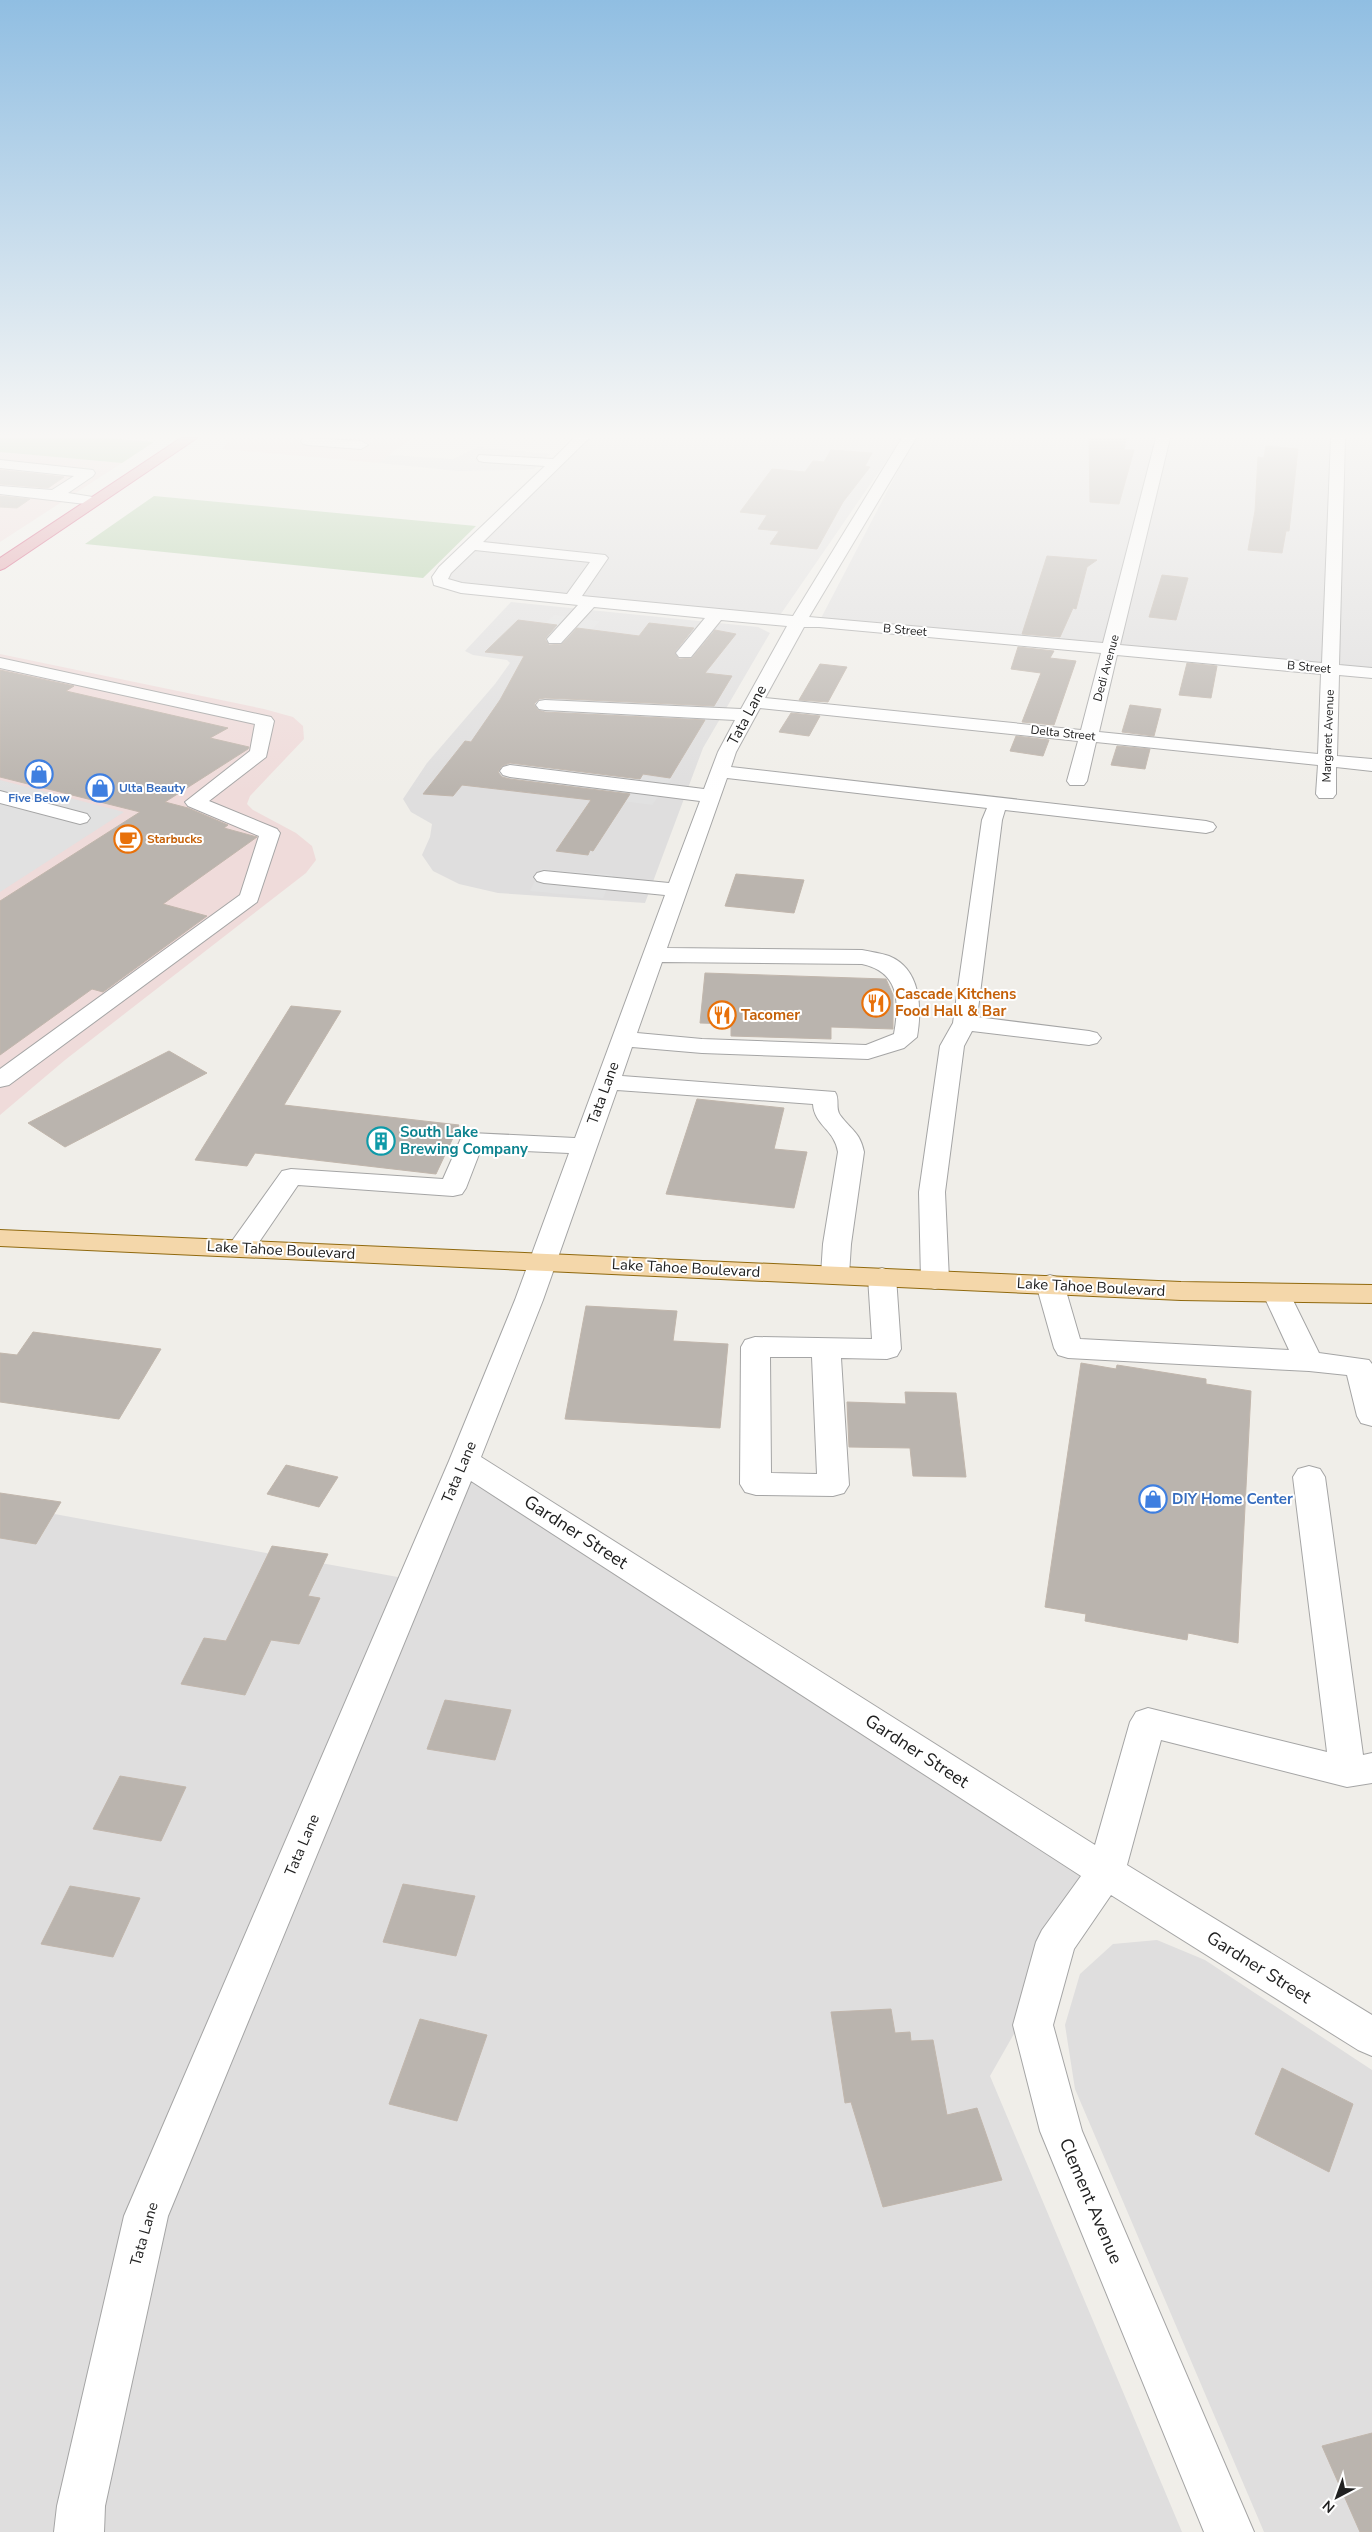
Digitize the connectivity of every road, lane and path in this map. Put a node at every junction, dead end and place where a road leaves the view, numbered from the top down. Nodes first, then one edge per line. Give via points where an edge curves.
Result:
1 (12, 556) edge
2 (460, 556) edge
3 (582, 556) edge
4 (838, 556) edge
5 (1134, 556) edge
6 (1334, 556) edge
7 (0, 564) edge
8 (570, 600) junction
9 (590, 602) junction
10 (717, 615) junction
11 (798, 622) junction
12 (555, 639) dead end
13 (1111, 649) junction
14 (685, 653) dead end
15 (0, 663) edge
16 (1330, 669) junction
17 (1372, 673) edge
18 (545, 705) dead end
19 (750, 709) junction
20 (1088, 736) junction
21 (1326, 760) junction
22 (1372, 765) edge
23 (510, 771) dead end
24 (720, 771) junction
25 (1076, 781) dead end
26 (1326, 794) dead end
27 (710, 796) junction
28 (0, 797) edge
29 (998, 803) junction
30 (80, 818) dead end
31 (1206, 827) dead end
32 (544, 877) dead end
33 (675, 890) junction
34 (652, 955) junction
35 (965, 1023) junction
36 (1089, 1038) dead end
37 (622, 1039) junction
38 (0, 1080) edge
39 (606, 1082) junction
40 (583, 1146) junction
41 (0, 1238) edge
42 (241, 1248) junction
43 (544, 1261) junction
44 (834, 1275) junction
45 (882, 1278) junction
46 (935, 1280) junction
47 (1050, 1284) junction
48 (1277, 1294) junction
49 (1372, 1294) edge
50 (826, 1348) junction
51 (1310, 1361) junction
52 (1372, 1416) edge
53 (464, 1461) junction
54 (1309, 1477) dead end
55 (1359, 1770) edge
56 (1106, 1872) junction
57 (1372, 2037) edge
58 (79, 2532) edge
59 (1229, 2532) edge

1 - 7 highway
2 - 8 street, B Street via 440,577 440,582 461,588
3 - 8 street via 600,558
4 - 11 street, Tata Lane
5 - 13 street, Dedi Avenue
6 - 16 street, Margaret Avenue
8 - 9 street, B Street
9 - 10 street, B Street
9 - 12 street
10 - 11 street, B Street
10 - 14 street
11 - 13 street, B Street
11 - 19 street, Tata Lane
13 - 16 street, B Street
13 - 20 street, Dedi Avenue
15 - 38 street via 265,720 259,753 195,802 270,834 250,898
16 - 17 street, B Street
16 - 21 street, Margaret Avenue
18 - 19 street, Delta Street
19 - 20 street, Delta Street
19 - 24 street, Tata Lane
20 - 21 street, Delta Street
20 - 25 street, Dedi Avenue
21 - 22 street, Delta Street
21 - 26 street, Margaret Avenue
23 - 27 street
24 - 27 street, Tata Lane
24 - 29 street
27 - 33 street, Tata Lane
28 - 30 street
29 - 31 street
29 - 35 street via 992,820
32 - 33 street
33 - 34 street, Tata Lane
34 - 37 street, Tata Lane
34 - 37 street via 862,957 882,961 894,969 908,997 905,1037 896,1044 868,1052 702,1046
35 - 36 street
35 - 46 street via 952,1046 932,1192
37 - 39 street, Tata Lane
39 - 40 street, Tata Lane
39 - 44 street via 826,1098 824,1110 848,1138 851,1152
40 - 42 street via 471,1141 453,1188 290,1178
40 - 43 street, Tata Lane
41 - 42 main road, Lake Tahoe Boulevard
42 - 43 main road, Lake Tahoe Boulevard
43 - 44 main road, Lake Tahoe Boulevard
43 - 53 street, Tata Lane
44 - 45 main road, Lake Tahoe Boulevard
45 - 46 main road, Lake Tahoe Boulevard
45 - 50 street via 887,1349
46 - 47 main road, Lake Tahoe Boulevard
47 - 48 main road, Lake Tahoe Boulevard
47 - 51 street via 1068,1348
48 - 49 main road, Lake Tahoe Boulevard
48 - 51 street
50 - 50 street via 755,1347 756,1484 833,1485
51 - 52 street via 1359,1367
53 - 56 street, Gardner Street
53 - 58 street, Tata Lane via 146,2216 81,2506
54 - 55 street
55 - 56 street, Clement Avenue via 1148,1722
56 - 57 street, Gardner Street
56 - 59 street, Clement Avenue via 1056,1942 1033,2025 1061,2131

